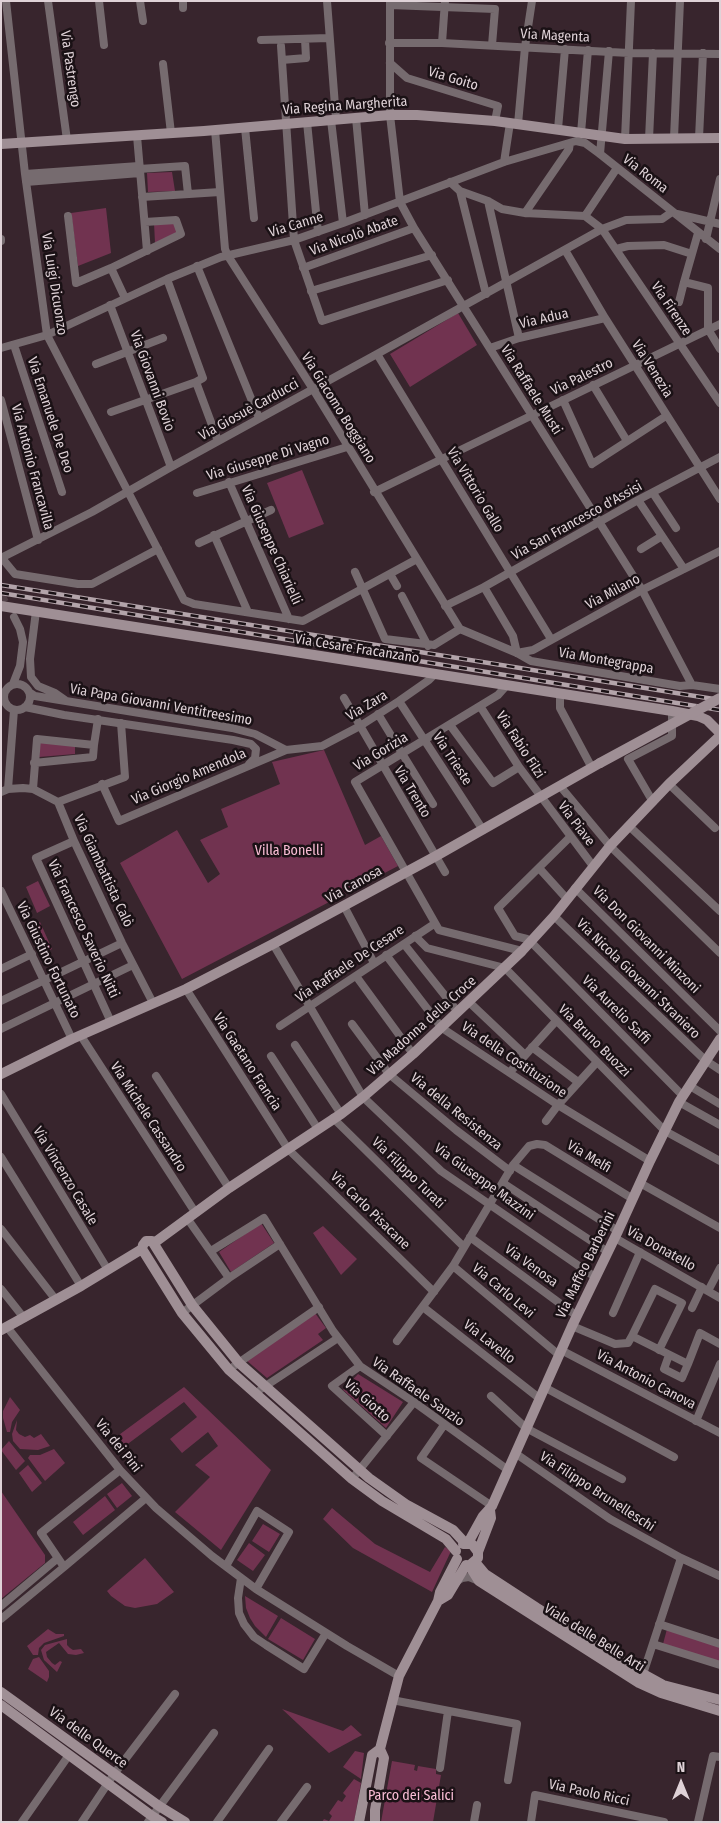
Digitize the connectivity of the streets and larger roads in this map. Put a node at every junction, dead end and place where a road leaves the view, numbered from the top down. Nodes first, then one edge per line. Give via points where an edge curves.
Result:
1 (6, 1) edge
2 (48, 1) edge
3 (99, 1) edge
4 (140, 1) edge
5 (327, 1) edge
6 (532, 1) edge
7 (631, 1) edge
8 (680, 1) edge
9 (390, 3) edge
10 (445, 4) edge
11 (143, 21) dead end
12 (330, 38) junction
13 (304, 39) junction
14 (261, 40) dead end
15 (10, 42) junction
16 (1, 43) edge
17 (389, 43) junction
18 (442, 43) junction
19 (104, 45) dead end
20 (492, 45) junction
21 (281, 46) dead end
22 (525, 47) junction
23 (565, 49) junction
24 (588, 50) junction
25 (609, 51) junction
26 (629, 52) junction
27 (653, 53) junction
28 (677, 53) junction
29 (703, 53) junction
30 (720, 54) edge
31 (282, 60) junction
32 (390, 63) junction
33 (163, 64) dead end
34 (390, 115) junction
35 (356, 118) junction
36 (334, 120) junction
37 (495, 121) junction
38 (308, 122) junction
39 (514, 123) junction
40 (286, 124) junction
41 (245, 128) junction
42 (558, 129) junction
43 (215, 130) junction
44 (581, 133) junction
45 (171, 134) junction
46 (137, 136) junction
47 (602, 136) junction
48 (674, 138) junction
49 (699, 138) junction
50 (720, 138) edge
51 (625, 139) junction
52 (649, 139) junction
53 (67, 140) junction
54 (22, 142) junction
55 (570, 143) junction
56 (1, 144) edge
57 (600, 154) junction
58 (504, 162) junction
59 (617, 168) junction
60 (140, 169) junction
61 (26, 178) junction
62 (720, 179) edge
63 (450, 182) junction
64 (460, 191) junction
65 (220, 192) junction
66 (188, 194) junction
67 (142, 197) junction
68 (488, 201) junction
69 (400, 202) junction
70 (524, 212) junction
71 (674, 213) junction
72 (365, 215) junction
73 (68, 216) dead end
74 (585, 216) junction
75 (254, 218) dead end
76 (145, 222) junction
77 (710, 222) junction
78 (343, 224) junction
79 (720, 224) edge
80 (414, 228) junction
81 (602, 229) junction
82 (318, 232) junction
83 (698, 234) junction
84 (706, 239) junction
85 (294, 240) junction
86 (616, 249) junction
87 (720, 249) edge
88 (565, 250) junction
89 (147, 251) junction
90 (692, 254) junction
91 (432, 255) junction
92 (228, 256) junction
93 (198, 266) junction
94 (111, 268) junction
95 (303, 268) junction
96 (167, 279) junction
97 (448, 280) junction
98 (684, 282) junction
99 (506, 283) junction
100 (311, 291) junction
101 (486, 294) junction
102 (125, 298) junction
103 (679, 302) dead end
104 (110, 305) junction
105 (464, 306) junction
106 (605, 318) junction
107 (720, 324) edge
108 (708, 329) junction
109 (47, 335) junction
110 (163, 338) dead end
111 (519, 338) junction
112 (679, 342) junction
113 (14, 345) junction
114 (1, 348) edge
115 (490, 348) junction
116 (720, 349) edge
117 (128, 352) junction
118 (378, 354) junction
119 (96, 364) dead end
120 (634, 364) junction
121 (196, 382) junction
122 (594, 385) junction
123 (312, 390) junction
124 (1, 400) edge
125 (145, 400) junction
126 (563, 400) junction
127 (720, 403) edge
128 (111, 412) dead end
129 (532, 414) junction
130 (666, 416) junction
131 (259, 418) junction
132 (218, 441) junction
133 (627, 441) junction
134 (348, 447) junction
135 (720, 457) edge
136 (441, 459) junction
137 (171, 467) junction
138 (700, 469) junction
139 (229, 482) junction
140 (128, 490) junction
141 (62, 492) dead end
142 (374, 492) junction
143 (197, 493) dead end
144 (653, 493) junction
145 (720, 499) edge
146 (638, 500) junction
147 (271, 510) dead end
148 (246, 521) junction
149 (599, 523) junction
150 (676, 528) dead end
151 (214, 536) junction
152 (662, 536) junction
153 (38, 540) junction
154 (199, 543) dead end
155 (158, 549) junction
156 (641, 550) dead end
157 (720, 551) edge
158 (2, 558) edge
159 (417, 559) junction
160 (684, 569) junction
161 (355, 572) dead end
162 (510, 573) junction
163 (390, 574) junction
164 (397, 586) dead end
165 (484, 587) junction
166 (362, 590) junction
167 (642, 590) junction
168 (402, 596) dead end
169 (1, 606) edge
170 (445, 606) junction
171 (36, 611) junction
172 (248, 612) junction
173 (14, 617) tunnel mouth
174 (289, 619) junction
175 (460, 629) junction
176 (551, 639) junction
177 (428, 646) junction
178 (517, 653) junction
179 (20, 666) junction
180 (434, 674) junction
181 (692, 685) junction
182 (506, 686) junction
183 (7, 687) edge
184 (27, 689) junction
185 (720, 689) edge
186 (560, 693) junction
187 (344, 698) dead end
188 (715, 700) edge
189 (66, 701) junction
190 (399, 701) junction
191 (3, 703) edge
192 (480, 706) junction
193 (26, 707) junction
194 (14, 710) junction
195 (672, 711) junction
196 (378, 714) junction
197 (98, 719) junction
198 (121, 722) junction
199 (450, 725) junction
200 (360, 726) junction
201 (720, 735) edge
202 (424, 740) junction
203 (94, 745) junction
204 (309, 748) joint
205 (286, 750) junction
206 (401, 754) junction
207 (34, 763) junction
208 (596, 765) junction
209 (249, 766) junction
210 (383, 766) junction
211 (519, 767) junction
212 (102, 784) junction
213 (669, 784) junction
214 (560, 786) junction
215 (33, 789) junction
216 (4, 790) edge
217 (540, 797) junction
218 (58, 802) junction
219 (653, 802) junction
220 (433, 804) dead end
221 (629, 826) junction
222 (715, 828) dead end
223 (483, 830) junction
224 (570, 837) junction
225 (74, 841) junction
226 (610, 846) junction
227 (436, 856) junction
228 (593, 866) junction
229 (539, 868) junction
230 (405, 872) junction
231 (445, 872) dead end
232 (575, 888) junction
233 (1, 892) edge
234 (567, 899) junction
235 (344, 906) junction
236 (720, 911) edge
237 (554, 916) junction
238 (434, 924) junction
239 (415, 936) junction
240 (122, 943) junction
241 (530, 943) junction
242 (273, 944) junction
243 (404, 944) junction
244 (522, 952) junction
245 (720, 953) edge
246 (32, 954) junction
247 (386, 955) junction
248 (84, 960) junction
249 (374, 963) junction
250 (133, 964) junction
251 (506, 968) junction
252 (1, 969) edge
253 (356, 976) junction
254 (44, 980) junction
255 (94, 983) junction
256 (186, 989) junction
257 (1, 1000) edge
258 (55, 1002) junction
259 (469, 1002) junction
260 (153, 1003) junction
261 (309, 1008) junction
262 (458, 1012) junction
263 (556, 1021) junction
264 (112, 1022) junction
265 (352, 1024) dead end
266 (280, 1026) dead end
267 (442, 1028) junction
268 (1, 1029) edge
269 (720, 1031) edge
270 (76, 1037) junction
271 (720, 1039) edge
272 (295, 1046) dead end
273 (532, 1047) junction
274 (413, 1054) junction
275 (525, 1055) junction
276 (271, 1056) dead end
277 (705, 1060) junction
278 (597, 1062) junction
279 (720, 1070) edge
280 (510, 1072) junction
281 (1, 1074) edge
282 (389, 1074) junction
283 (156, 1076) dead end
284 (578, 1082) junction
285 (690, 1086) junction
286 (1, 1094) edge
287 (363, 1097) junction
288 (681, 1099) junction
289 (720, 1104) edge
290 (558, 1105) junction
291 (337, 1116) junction
292 (546, 1121) dead end
293 (720, 1125) edge
294 (318, 1129) junction
295 (665, 1130) junction
296 (288, 1148) junction
297 (1, 1157) edge
298 (650, 1161) junction
299 (720, 1161) edge
300 (511, 1168) junction
301 (503, 1183) junction
302 (640, 1183) junction
303 (229, 1188) junction
304 (633, 1199) junction
305 (490, 1204) junction
306 (191, 1215) junction
307 (720, 1228) edge
308 (1, 1229) edge
309 (617, 1235) junction
310 (470, 1237) junction
311 (280, 1244) junction
312 (464, 1247) junction
313 (149, 1248) junction
314 (211, 1251) junction
315 (608, 1252) junction
316 (640, 1252) junction
317 (453, 1266) junction
318 (720, 1268) edge
319 (108, 1270) junction
320 (595, 1277) junction
321 (229, 1278) junction
322 (81, 1286) junction
323 (1, 1289) edge
324 (705, 1289) junction
325 (434, 1292) junction
326 (720, 1298) edge
327 (56, 1300) junction
328 (192, 1305) junction
329 (319, 1307) junction
330 (423, 1307) junction
331 (692, 1308) dead end
332 (182, 1313) junction
333 (613, 1313) dead end
334 (577, 1316) junction
335 (24, 1318) junction
336 (572, 1326) junction
337 (4, 1328) edge
338 (632, 1336) junction
339 (338, 1338) junction
340 (397, 1341) dead end
341 (720, 1344) edge
342 (659, 1350) junction
343 (560, 1352) junction
344 (669, 1355) junction
345 (238, 1363) junction
346 (688, 1364) junction
347 (720, 1364) edge
348 (360, 1366) junction
349 (229, 1370) junction
350 (264, 1385) junction
351 (544, 1387) junction
352 (256, 1394) junction
353 (491, 1396) dead end
354 (539, 1398) junction
355 (414, 1402) junction
356 (696, 1421) junction
357 (444, 1425) junction
358 (526, 1428) junction
359 (720, 1434) edge
360 (387, 1436) junction
361 (516, 1453) junction
362 (674, 1457) dead end
363 (120, 1470) junction
364 (359, 1470) junction
365 (508, 1470) junction
366 (352, 1479) junction
367 (622, 1479) dead end
368 (146, 1498) junction
369 (491, 1508) junction
370 (467, 1543) junction
371 (58, 1558) junction
372 (681, 1558) junction
373 (467, 1559) junction
374 (226, 1566) junction
375 (64, 1567) junction
376 (720, 1576) edge
377 (242, 1578) junction
378 (480, 1581) junction
379 (454, 1582) junction
380 (256, 1589) junction
381 (438, 1601) junction
382 (1, 1606) edge
383 (1, 1619) edge
384 (659, 1624) junction
385 (326, 1633) junction
386 (653, 1644) junction
387 (720, 1644) edge
388 (720, 1665) edge
389 (642, 1674) junction
390 (399, 1676) junction
391 (1, 1692) edge
392 (175, 1694) dead end
393 (392, 1700) junction
394 (720, 1700) edge
395 (1, 1705) edge
396 (720, 1710) edge
397 (448, 1711) junction
398 (214, 1733) dead end
399 (269, 1749) dead end
400 (380, 1749) junction
401 (69, 1755) junction
402 (720, 1757) edge
403 (440, 1768) dead end
404 (116, 1772) junction
405 (508, 1780) dead end
406 (108, 1784) junction
407 (307, 1787) dead end
408 (477, 1805) dead end
409 (159, 1806) junction
410 (150, 1819) edge
411 (22, 1822) edge
412 (82, 1822) edge
413 (162, 1822) edge
414 (185, 1822) edge
415 (217, 1822) edge
416 (281, 1822) edge
417 (359, 1822) edge
418 (375, 1822) edge
419 (474, 1822) edge
420 (531, 1822) edge
421 (664, 1822) edge
422 (698, 1822) edge

1 - 15 street, Via Luigi Dicuonzo
2 - 53 street, Via Pastrengo
3 - 19 street
4 - 11 street
5 - 12 street
6 - 22 street
7 - 26 street
8 - 28 street
9 - 10 street
9 - 17 street
10 - 18 street
10 - 20 street via 495,9
12 - 13 street
12 - 36 street
13 - 14 street
13 - 31 street via 306,58
15 - 16 street
15 - 54 street, Via Luigi Dicuonzo
17 - 18 street, Via Magenta
17 - 32 street
18 - 20 street, Via Magenta
20 - 22 street, Via Magenta
21 - 31 street
22 - 23 street, Via Magenta
22 - 39 street
23 - 24 street, Via Magenta
23 - 42 street
24 - 25 street, Via Magenta
24 - 44 street
25 - 26 street, Via Magenta
25 - 47 street
26 - 27 street, Via Magenta
26 - 51 street
27 - 28 street, Via Magenta
27 - 52 street
28 - 29 street, Via Magenta
28 - 48 street
29 - 30 street, Via Magenta
29 - 49 street
31 - 40 street
32 - 34 street
32 - 37 street, Via Goito via 407,78 498,106
33 - 45 street
34 - 35 street, Via Regina Margherita
34 - 37 street, Via Regina Margherita
34 - 69 street
35 - 36 street, Via Regina Margherita
35 - 72 street
36 - 38 street, Via Regina Margherita
36 - 78 street
37 - 39 street, Via Regina Margherita
38 - 40 street, Via Regina Margherita
38 - 82 street
39 - 42 street, Via Regina Margherita
39 - 58 street
40 - 41 street, Via Regina Margherita
40 - 85 street
41 - 43 street, Via Regina Margherita
41 - 75 street
42 - 44 street, Via Regina Margherita
43 - 45 street, Via Regina Margherita
43 - 65 street, Via Giacomo Boggiano
44 - 47 street, Via Regina Margherita
45 - 46 street, Via Regina Margherita
46 - 53 street, Via Regina Margherita
46 - 60 street
47 - 51 street, Via Regina Margherita
47 - 57 street
48 - 49 street, Via Regina Margherita
48 - 52 street, Via Regina Margherita
49 - 50 street, Via Regina Margherita
51 - 52 street, Via Regina Margherita
53 - 54 street, Via Regina Margherita
54 - 56 street, Via Regina Margherita
54 - 61 street, Via Luigi Dicuonzo
55 - 57 street, Via Canne via 585,143
55 - 58 street, Via Canne
55 - 70 street
57 - 59 street, Via Roma
58 - 63 street, Via Canne
59 - 71 street, Via Roma
59 - 74 street
60 - 61 street
60 - 66 street via 185,166
60 - 67 street
61 - 109 street, Via Luigi Dicuonzo
62 - 77 street
63 - 64 street
63 - 69 street, Via Canne
64 - 68 street
64 - 101 street
65 - 66 street
65 - 92 street, Via Giacomo Boggiano
66 - 67 street
67 - 76 street
68 - 70 street via 502,209
68 - 99 street
69 - 72 street, Via Canne
69 - 80 street, Via Raffaele Musti
70 - 74 street
71 - 77 street, Via Roma
71 - 81 street, Via Giosuè Carducci via 662,219 626,220
71 - 83 street, Via Roma
72 - 78 street, Via Canne
73 - 94 street via 76,283
74 - 81 street, Via Firenze
76 - 89 street
76 - 89 street via 176,220 181,234
77 - 79 street, Via Roma
77 - 84 street
78 - 82 street, Via Canne
80 - 91 street, Via Raffaele Musti
80 - 95 street, Via Nicolò Abate
81 - 86 street, Via Firenze
81 - 88 street, Via Giosuè Carducci
82 - 85 street, Via Canne
83 - 84 street, Via Roma
83 - 90 street
84 - 87 street, Via Roma
85 - 92 street, Via Canne
85 - 95 street
86 - 90 street via 664,246
86 - 112 street, Via Firenze
88 - 99 street, Via Giosuè Carducci
88 - 106 street, Via Venezia
89 - 94 street
90 - 98 street
91 - 97 street, Via Raffaele Musti
91 - 100 street
92 - 93 street, Via Canne
92 - 123 street, Via Giacomo Boggiano
93 - 96 street, Via Canne
93 - 131 street
94 - 102 street
95 - 100 street
96 - 102 street, Via Canne
96 - 121 street via 203,378
97 - 100 street via 322,321
97 - 105 street, Via Raffaele Musti
98 - 103 street
98 - 108 street via 708,288
99 - 101 street, Via Giosuè Carducci
99 - 111 street
101 - 105 street, Via Giosuè Carducci
102 - 104 street, Via Canne
104 - 109 street, Via Canne
104 - 117 street, Via Giovanni Bovio
105 - 115 street, Via Raffaele Musti
105 - 118 street, Via Giosuè Carducci
106 - 111 street, Via Adua
106 - 120 street, Via Venezia
107 - 108 street, Via Palestro
108 - 112 street, Via Palestro
108 - 116 street
109 - 113 street, Via Canne
109 - 140 street, Via Luigi Dicuonzo
110 - 117 street
111 - 115 street, Via Adua
112 - 120 street, Via Palestro
112 - 127 street, Via Firenze
113 - 114 street, Via Canne
113 - 141 street, Via Emanuele De Deo
115 - 129 street, Via Raffaele Musti
117 - 119 street
117 - 125 street, Via Giovanni Bovio
118 - 123 street, Via Giosuè Carducci
118 - 136 street, Via Vittorio Gallo
120 - 122 street, Via Palestro
120 - 130 street, Via Venezia
121 - 125 street
121 - 132 street
122 - 126 street, Via Palestro
122 - 133 street
123 - 131 street, Via Giosuè Carducci
123 - 134 street, Via Giacomo Boggiano
124 - 153 street, Via Antonio Francavilla
125 - 128 street
125 - 137 street, Via Giovanni Bovio
126 - 129 street, Via Palestro
126 - 133 street via 592,464
129 - 136 street, Via Palestro
129 - 149 street, Via Raffaele Musti
130 - 133 street
130 - 138 street, Via Venezia
131 - 132 street, Via Giosuè Carducci
132 - 137 street, Via Giosuè Carducci
134 - 139 street, Via Giuseppe Di Vagno
134 - 142 street, Via Giacomo Boggiano
135 - 138 street, Via San Francesco d'Assisi
136 - 142 street, Via Palestro
136 - 162 street, Via Vittorio Gallo
137 - 140 street, Via Giosuè Carducci
138 - 144 street, Via San Francesco d'Assisi
138 - 145 street, Via Venezia
139 - 143 street, Via Giuseppe Di Vagno
139 - 148 street, Via Giuseppe Chiarielli
140 - 153 street, Via Giosuè Carducci
140 - 155 street, Via Luigi Dicuonzo
142 - 159 street, Via Giacomo Boggiano
144 - 146 street, Via San Francesco d'Assisi
144 - 150 street
146 - 149 street, Via San Francesco d'Assisi
146 - 152 street
147 - 148 street
148 - 151 street
148 - 174 street, Via Giuseppe Chiarielli
149 - 162 street, Via San Francesco d'Assisi
149 - 167 street, Via Raffaele Musti
151 - 154 street
151 - 172 street
152 - 156 street
152 - 160 street
153 - 158 street, Via Giosuè Carducci
155 - 158 street via 92,584 15,574
155 - 172 street, Via Luigi Dicuonzo via 184,600
157 - 160 street, Via Milano
159 - 163 street
159 - 170 street, Via Giacomo Boggiano
160 - 167 street, Via Milano
161 - 166 street
162 - 165 street, Via San Francesco d'Assisi
162 - 176 street, Via Vittorio Gallo
163 - 164 street
163 - 166 street
165 - 170 street, Via San Francesco d'Assisi
165 - 178 street via 513,636
166 - 174 street via 303,621
166 - 177 street via 385,639
167 - 176 street, Via Milano
167 - 181 street, Via Raffaele Musti
168 - 177 street
169 - 171 street, Via Cesare Fracanzano
170 - 175 street, Via Giacomo Boggiano
171 - 180 street, Via Cesare Fracanzano
171 - 189 street via 31,677 38,686
172 - 174 street
173 - 179 street via 23,642
175 - 177 street
175 - 178 street
176 - 178 street, Via Milano via 533,650
178 - 181 street, Via Montegrappa via 531,661 680,686
179 - 183 street
179 - 184 street
180 - 182 street, Via Cesare Fracanzano
180 - 190 street, Via Zara
181 - 185 street, Via Montegrappa
182 - 186 street, Via Cesare Fracanzano
182 - 192 street, Via Gorizia
183 - 184 street via 21,684
183 - 191 street
184 - 189 street, Via Papa Giovanni Ventitreesimo via 35,696
184 - 193 street via 30,700
186 - 195 street, Via Cesare Fracanzano
186 - 208 street via 560,708
187 - 200 street, Via Trento
188 - 208 street, Via Canosa, bridge
189 - 205 street, Via Papa Giovanni Ventitreesimo via 232,728 255,734
190 - 196 street, Via Zara
190 - 202 street, Via Trieste
191 - 194 street
192 - 199 street, Via Gorizia
192 - 211 street, Via Fabio Filzi
193 - 194 street
193 - 197 street, Via Papa Giovanni Ventitreesimo
194 - 216 street
195 - 201 street, Via Cesare Fracanzano via 707,720
195 - 219 street via 672,736 628,759
196 - 200 street, Via Zara
196 - 206 street
197 - 198 street, Via Papa Giovanni Ventitreesimo
197 - 203 street
198 - 209 street, Via Papa Giovanni Ventitreesimo via 251,744 256,749 255,758
198 - 212 street via 125,776
199 - 202 street, Via Gorizia
199 - 211 street via 493,783
200 - 204 street, Via Zara via 322,746
200 - 210 street, Via Trento
201 - 213 street, Via Madonna della Croce
202 - 206 street, Via Gorizia
202 - 223 street, Via Trieste
203 - 207 street via 93,757
203 - 207 street via 37,739
204 - 205 street, Via Giorgio Amendola
205 - 209 street, Via Giorgio Amendola
206 - 210 street, Via Gorizia
206 - 220 street
207 - 215 street
208 - 214 street, Via Canosa
209 - 212 street, Via Giorgio Amendola via 119,822
210 - 227 street, Via Trento
210 - 230 street, Via Gorizia via 355,782
211 - 217 street, Via Fabio Filzi
212 - 218 street
213 - 219 street, Via Madonna della Croce
213 - 222 street
214 - 217 street, Via Canosa
214 - 226 street
215 - 216 street, Via Giambattista Calò
215 - 218 street, Via Giambattista Calò
217 - 223 street, Via Canosa
217 - 224 street, Via Piave
218 - 225 street, Via Giambattista Calò
219 - 221 street, Via Madonna della Croce
221 - 226 street, Via Madonna della Croce
221 - 236 street
223 - 227 street, Via Canosa
224 - 228 street, Via Piave
224 - 229 street
225 - 240 street, Via Giambattista Calò
225 - 248 street, Via Francesco Saverio Nitti via 36,858
226 - 228 street, Via Madonna della Croce
226 - 245 street
227 - 230 street, Via Canosa
227 - 231 street, Via Trento
228 - 232 street, Via Madonna della Croce
229 - 234 street
229 - 241 street, Via Aurelio Saffi via 498,908 515,936
230 - 235 street, Via Canosa
230 - 238 street
232 - 234 street, Via Madonna della Croce
232 - 269 street, Via Don Giovanni Minzoni
233 - 246 street, Via Giustino Fortunato
234 - 237 street, Via Madonna della Croce
235 - 242 street, Via Canosa
235 - 249 street
237 - 241 street, Via Madonna della Croce
237 - 277 street, Via Nicola Giovanni Straniero
238 - 239 street, Via Raffaele De Cesare
238 - 244 street via 439,930
239 - 243 street, Via Raffaele De Cesare
239 - 251 street via 427,948
240 - 248 street
240 - 250 street, Via Giambattista Calò
241 - 244 street, Via Madonna della Croce
241 - 288 street, Via Aurelio Saffi
242 - 256 street, Via Canosa
242 - 261 street, Via Giuseppe Mazzini
243 - 247 street, Via Raffaele De Cesare
243 - 262 street
244 - 251 street, Via Madonna della Croce
246 - 252 street
246 - 254 street, Via Giustino Fortunato
247 - 249 street, Via Raffaele De Cesare
247 - 267 street, Via della Costituzione
248 - 254 street
248 - 255 street, Via Francesco Saverio Nitti
249 - 253 street, Via Raffaele De Cesare
250 - 255 street
250 - 260 street, Via Giambattista Calò
251 - 259 street, Via Madonna della Croce
251 - 263 street, Via Bruno Buozzi
253 - 261 street, Via Raffaele De Cesare
253 - 274 street
254 - 257 street
254 - 258 street, Via Giustino Fortunato
255 - 258 street
255 - 264 street, Via Francesco Saverio Nitti
256 - 260 street, Via Canosa
256 - 296 street, Via Gaetano Francia
258 - 268 street
258 - 270 street, Via Giustino Fortunato
259 - 262 street, Via Madonna della Croce
259 - 275 street
260 - 264 street, Via Canosa
261 - 266 street, Via Raffaele De Cesare
261 - 287 street, Via Giuseppe Mazzini
262 - 267 street, Via Madonna della Croce
263 - 273 street
263 - 278 street, Via Bruno Buozzi
264 - 270 street, Via Canosa
265 - 282 street, Via della Resistenza
267 - 274 street, Via Madonna della Croce
267 - 280 street, Via della Costituzione
270 - 281 street, Via Canosa
270 - 306 street, Via Michele Cassandro
271 - 277 street, Via Maffeo Barberini
272 - 291 street, Via Filippo Turati
273 - 275 street
273 - 284 street
274 - 282 street, Via Madonna della Croce
275 - 280 street
276 - 294 street
277 - 279 street, Via Nicola Giovanni Straniero
277 - 285 street, Via Maffeo Barberini
278 - 284 street
278 - 295 street, Via Bruno Buozzi
280 - 290 street, Via della Costituzione
282 - 287 street, Via Madonna della Croce
282 - 300 street, Via della Resistenza via 456,1130
283 - 303 street
284 - 290 street
285 - 288 street, Via Maffeo Barberini
285 - 289 street
286 - 319 street, Via Vincenzo Casale
287 - 291 street, Via Madonna della Croce
287 - 305 street, Via Giuseppe Mazzini via 441,1171
288 - 293 street, Via Aurelio Saffi
288 - 295 street, Via Maffeo Barberini
290 - 292 street
290 - 298 street, Via della Costituzione
291 - 294 street, Via Madonna della Croce
291 - 312 street, Via Filippo Turati
294 - 296 street, Via Madonna della Croce
295 - 298 street, Via Maffeo Barberini
295 - 299 street, Via Bruno Buozzi
296 - 303 street, Via Madonna della Croce
296 - 325 street, Via Carlo Pisacane
297 - 322 street
298 - 302 street, Via Maffeo Barberini
300 - 301 street
300 - 304 street, Via Melfi via 529,1146 545,1145
300 - 309 street, Via della Resistenza
301 - 305 street
301 - 315 street
302 - 304 street, Via Maffeo Barberini
302 - 307 street
303 - 306 street, Via Madonna della Croce
304 - 309 street, Via Maffeo Barberini
305 - 310 street
305 - 320 street, Via Giuseppe Mazzini
306 - 313 street, Via Madonna della Croce
306 - 314 street, Via Michele Cassandro
308 - 327 street
309 - 315 street, Via Maffeo Barberini
309 - 316 street, Via Donatello
310 - 312 street
310 - 334 street, Via Venosa
311 - 314 street, Via Raffaele Sanzio via 264,1218
311 - 321 street
311 - 329 street, Via Raffaele Sanzio
312 - 317 street
313 - 319 street, Via Madonna della Croce
313 - 328 street
313 - 332 street, Viale delle Belle Arti
314 - 321 street, Via Michele Cassandro
315 - 320 street, Via Maffeo Barberini
316 - 324 street, Via Donatello
316 - 333 street
317 - 325 street
317 - 343 street, Via Carlo Levi
318 - 324 street
319 - 322 street, Via Madonna della Croce
320 - 334 street, Via Maffeo Barberini
321 - 328 street
322 - 327 street, Via Madonna della Croce
323 - 335 street
324 - 326 street, Via Donatello
324 - 331 street
325 - 330 street
327 - 335 street, Via Madonna della Croce
328 - 332 street
328 - 345 street
329 - 339 street, Via Raffaele Sanzio
329 - 345 street
330 - 340 street
330 - 354 street, Via Lavello
332 - 349 street, Viale delle Belle Arti
334 - 336 street, Via Maffeo Barberini
335 - 337 street, Via Madonna della Croce
336 - 338 street via 615,1344 628,1343
336 - 343 street, Via Maffeo Barberini
337 - 363 street, Via dei Pini
338 - 342 street
338 - 342 street via 655,1289 682,1303
339 - 348 street, Via Raffaele Sanzio
339 - 350 street
341 - 346 street via 700,1333
342 - 344 street
343 - 351 street, Via Maffeo Barberini
343 - 356 street, Via Antonio Canova
344 - 346 street
344 - 346 street via 664,1369 682,1378
345 - 349 street
345 - 350 street
347 - 356 street
348 - 355 street, Via Raffaele Sanzio
348 - 360 street, Via Giotto via 332,1386
349 - 352 street, Viale delle Belle Arti
350 - 352 street
350 - 364 street
351 - 354 street, Via Maffeo Barberini
351 - 362 street
352 - 366 street, Viale delle Belle Arti
353 - 358 street
354 - 358 street, Via Maffeo Barberini
355 - 357 street, Via Raffaele Sanzio
355 - 360 street
356 - 359 street, Via Antonio Canova
357 - 365 street, Via Raffaele Sanzio
357 - 369 street via 421,1458
358 - 361 street, Via Maffeo Barberini
358 - 367 street
360 - 364 street
361 - 365 street, Via Maffeo Barberini
361 - 372 street, Via Filippo Brunelleschi via 610,1519
363 - 368 street, Via dei Pini
363 - 371 street via 41,1533
364 - 366 street
364 - 370 street via 407,1505 453,1530
365 - 369 street, Via Maffeo Barberini
366 - 373 street, Viale delle Belle Arti via 446,1539
368 - 374 street, Via dei Pini
368 - 375 street
369 - 370 street, Via Maffeo Barberini
369 - 373 street, Via Maffeo Barberini via 491,1518
370 - 373 street via 476,1548
370 - 373 street, Via Maffeo Barberini via 458,1547
371 - 375 street
371 - 382 street
372 - 376 street, Via Filippo Brunelleschi
372 - 384 street
373 - 378 street, Viale delle Belle Arti
373 - 379 street, Via Maffeo Barberini
373 - 381 street, Via Maffeo Barberini via 440,1592
373 - 389 street, Viale delle Belle Arti via 485,1574
374 - 377 street, Via dei Pini
374 - 380 street via 257,1510 289,1532
375 - 383 street
377 - 380 street, Via dei Pini
377 - 385 street via 239,1613 254,1637 266,1645 304,1669
378 - 379 street via 462,1578
378 - 396 street, Viale delle Belle Arti via 639,1682 661,1693
379 - 381 street, Via Maffeo Barberini via 448,1595
380 - 385 street, Via dei Pini
381 - 390 street, Via Maffeo Barberini
384 - 386 street
384 - 387 street
385 - 390 street, Via dei Pini
386 - 388 street
386 - 389 street
389 - 394 street, Viale delle Belle Arti via 663,1685
390 - 393 street, Via Maffeo Barberini
391 - 404 street, Via delle Querce
392 - 404 street, Via delle Querce
393 - 397 street
393 - 400 street, Via Maffeo Barberini
395 - 401 street, Via delle Querce
397 - 403 street
397 - 405 street via 517,1724
398 - 409 street
399 - 415 street
400 - 417 street, Via Maffeo Barberini via 372,1755
400 - 418 street, Via Maffeo Barberini via 384,1758
401 - 406 street, Via delle Querce
401 - 411 street
402 - 422 street via 713,1756
404 - 406 street
404 - 409 street, Via delle Querce
406 - 410 street, Via delle Querce
406 - 412 street
407 - 416 street
408 - 419 street
409 - 410 street
409 - 414 street, Via delle Querce
410 - 413 street, Via delle Querce
420 - 421 street, Via Paolo Ricci via 535,1795

